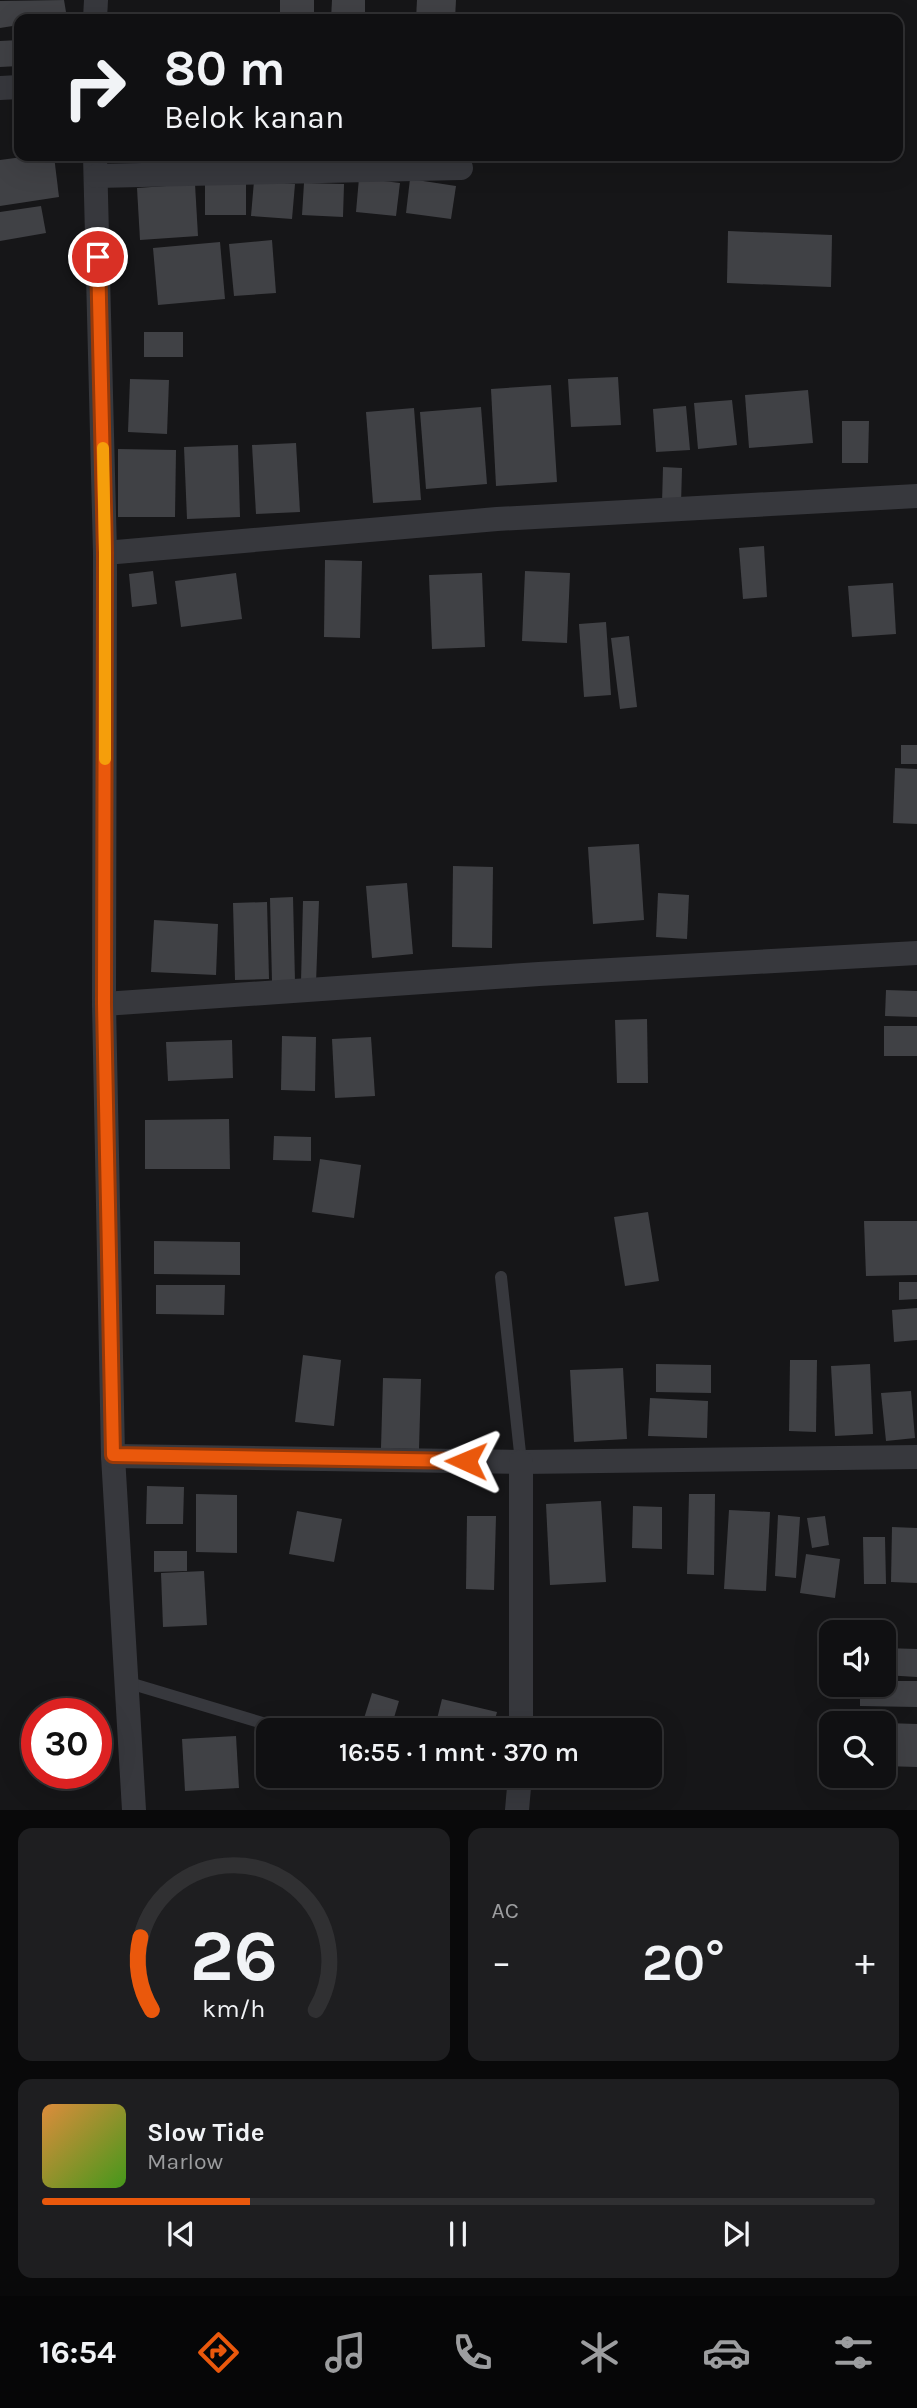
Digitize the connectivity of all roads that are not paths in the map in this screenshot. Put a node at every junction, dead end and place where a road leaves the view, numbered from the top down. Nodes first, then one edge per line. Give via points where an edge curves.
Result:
1 (95, 166) edge
2 (461, 168) dead end
3 (917, 496) edge
4 (105, 553) junction
5 (917, 953) edge
6 (104, 1004) junction
7 (501, 1277) dead end
8 (113, 1455) junction
9 (917, 1457) edge
10 (521, 1462) junction
11 (126, 1682) junction
12 (521, 1718) edge
13 (256, 1721) edge
14 (519, 1788) edge
15 (134, 1810) edge
16 (517, 1810) edge

1 - 2 street
1 - 4 street
3 - 4 street via 497,519
4 - 6 street
5 - 6 street
6 - 8 street
7 - 10 lane
8 - 10 street
8 - 11 street
9 - 10 street
10 - 12 street
11 - 13 lane
11 - 15 street
14 - 16 street

